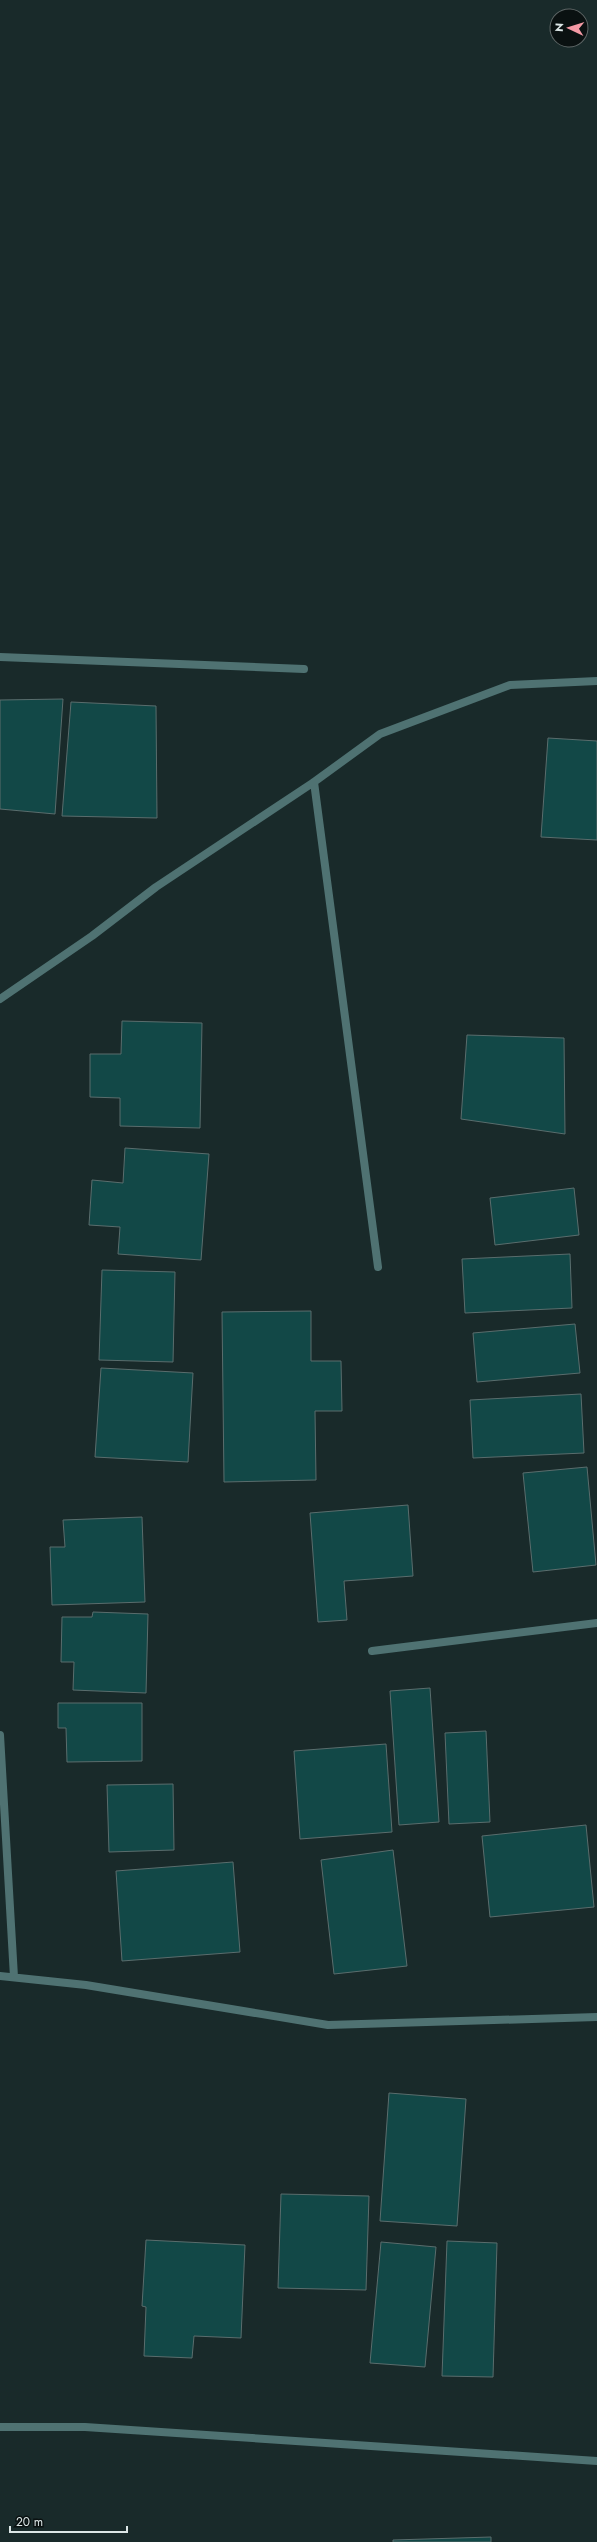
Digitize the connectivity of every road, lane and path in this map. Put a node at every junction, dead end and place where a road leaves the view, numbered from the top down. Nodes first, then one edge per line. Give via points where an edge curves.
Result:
1 (0, 657) edge
2 (304, 669) dead end
3 (597, 681) edge
4 (314, 782) junction
5 (0, 999) edge
6 (378, 1267) dead end
7 (597, 1623) edge
8 (372, 1651) dead end
9 (0, 1735) edge
10 (0, 1976) edge
11 (14, 1977) junction
12 (597, 2017) edge
13 (0, 2427) edge
14 (597, 2461) edge

1 - 2 street
3 - 4 street via 510,685 380,734
4 - 5 street via 156,887 92,936
4 - 6 street
7 - 8 street
9 - 11 street
10 - 11 street
11 - 12 street via 86,1985 328,2024
13 - 14 street via 84,2428

